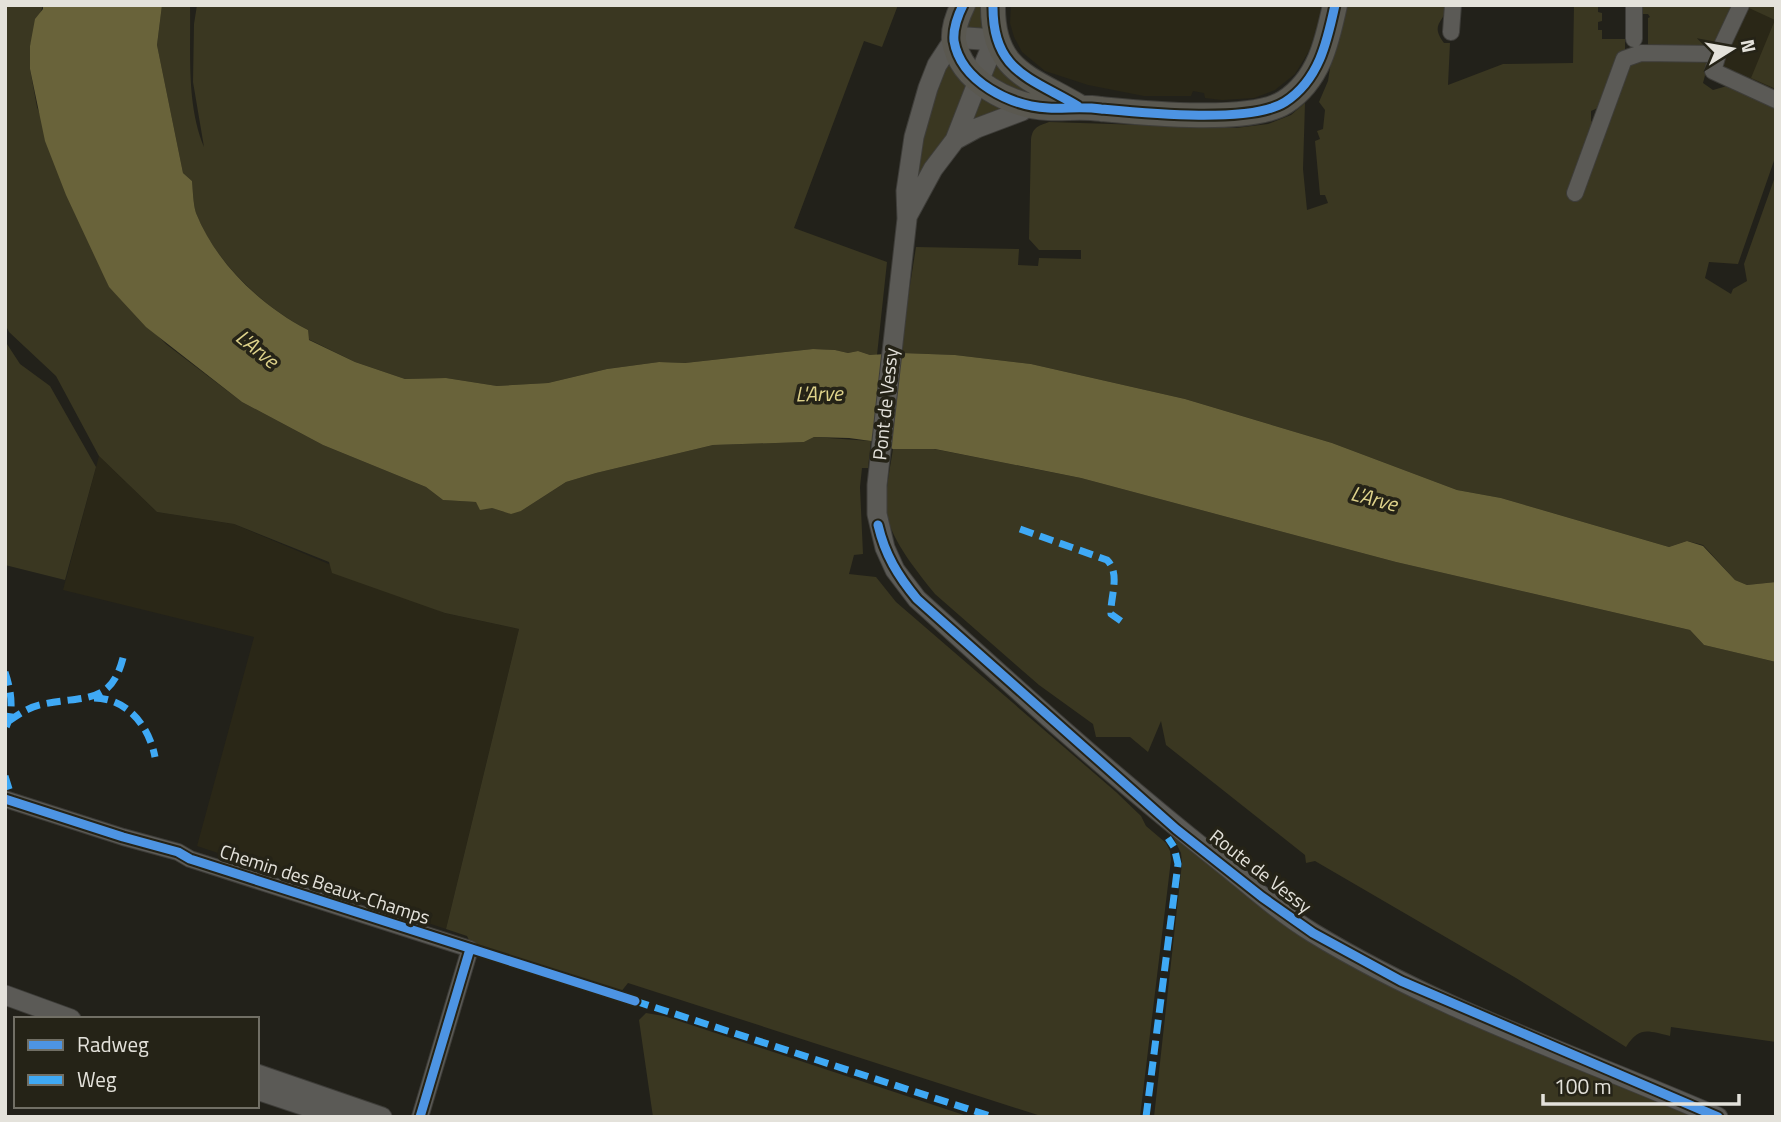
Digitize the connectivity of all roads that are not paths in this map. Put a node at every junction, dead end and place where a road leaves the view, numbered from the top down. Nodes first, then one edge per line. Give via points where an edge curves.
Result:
1 (963, 5) edge
2 (993, 5) edge
3 (1335, 5) edge
4 (1453, 5) edge
5 (1634, 5) edge
6 (1741, 5) edge
7 (1451, 32) dead end
8 (954, 39) junction
9 (1634, 39) dead end
10 (995, 40) junction
11 (1718, 54) junction
12 (978, 81) junction
13 (1776, 100) edge
14 (1030, 105) junction
15 (1078, 106) junction
16 (955, 141) junction
17 (1575, 193) dead end
18 (907, 219) junction
19 (877, 485) joint
20 (5, 799) edge
21 (5, 995) edge
22 (66, 1017) edge
23 (259, 1075) edge
24 (259, 1091) edge
25 (338, 1117) edge
26 (382, 1117) edge
27 (420, 1117) edge
28 (1718, 1117) edge

1 - 8 main road
2 - 10 main road
3 - 15 main road via 1316,68 1297,92 1274,107 1219,115
4 - 7 street
5 - 9 street
6 - 11 street
8 - 10 main road
8 - 12 main road via 959,55
8 - 18 street via 937,65 914,137
10 - 12 main road
10 - 15 main road via 1018,72
11 - 13 street via 1713,71
11 - 17 street via 1641,53 1624,59
12 - 14 main road
12 - 16 street
14 - 15 main road
14 - 16 street
16 - 18 street via 933,169
18 - 19 street, Pont de Vessy
19 - 28 street, Route de Vessy via 878,525 885,548 917,599 1176,829 1262,897 1313,933 1401,981
20 - 27 street, Chemin des Beaux-Champs via 470,949
21 - 22 street
23 - 26 street
24 - 25 street

